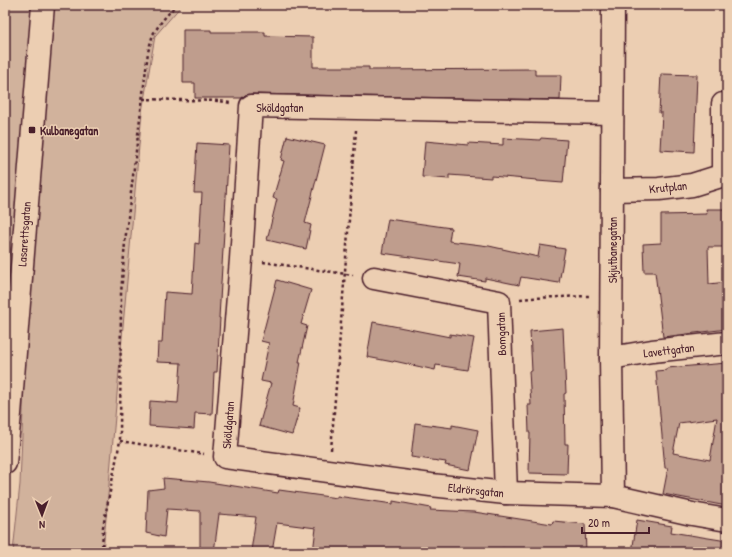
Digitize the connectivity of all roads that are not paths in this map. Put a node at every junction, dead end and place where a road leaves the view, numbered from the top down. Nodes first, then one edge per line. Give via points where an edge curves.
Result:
1 (43, 5) edge
2 (613, 6) edge
3 (727, 104) edge
4 (612, 113) junction
5 (725, 174) edge
6 (612, 190) junction
7 (374, 278) road end
8 (727, 343) edge
9 (611, 358) junction
10 (225, 457) joint
11 (5, 462) edge
12 (506, 493) junction
13 (613, 496) junction
14 (727, 520) edge

1 - 11 street, Lasarettsgatan
2 - 4 street, Skjutbanegatan
3 - 5 street, Krutplan via 723,104
4 - 6 street, Skjutbanegatan
4 - 10 street, Sköldgatan via 251,106
5 - 6 street, Krutplan via 659,189
6 - 9 street, Skjutbanegatan
7 - 12 street, Bomgatan via 499,302
8 - 9 street, Lavettgatan
9 - 13 street, Skjutbanegatan
10 - 12 street, Eldrörsgatan
12 - 13 street, Eldrörsgatan
13 - 14 street, Eldrörsgatan

